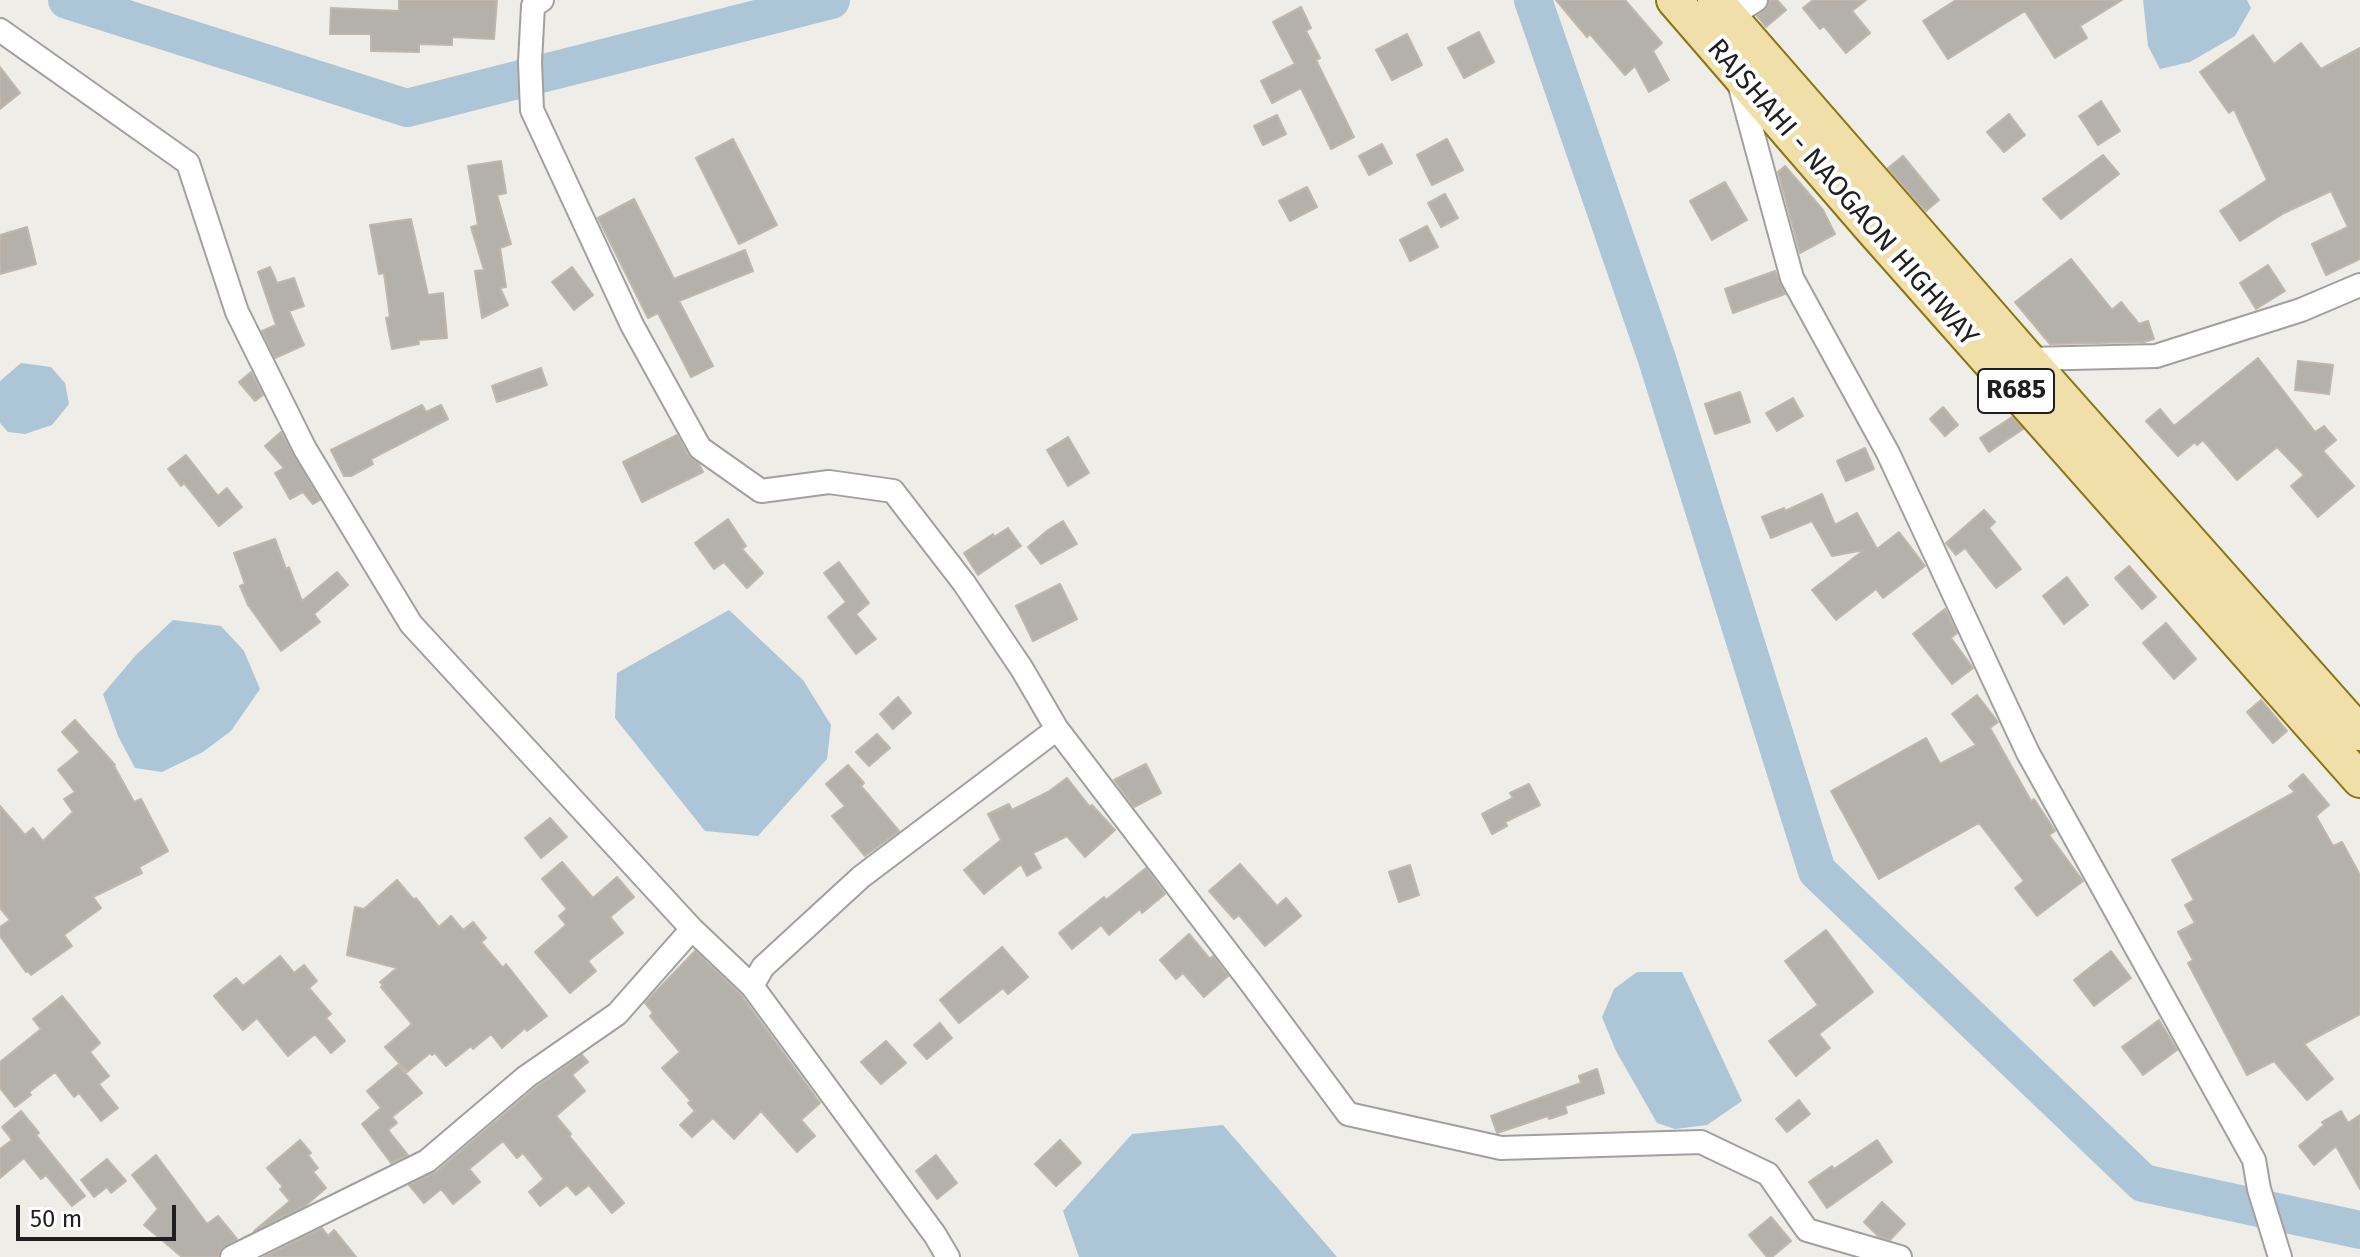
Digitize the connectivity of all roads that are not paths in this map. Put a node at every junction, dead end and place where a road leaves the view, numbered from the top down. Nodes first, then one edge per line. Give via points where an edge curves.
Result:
1 (542, 0) edge
2 (1674, 0) edge
3 (1734, 6) edge
4 (0, 30) edge
5 (1736, 72) junction
6 (1799, 121) junction
7 (2360, 285) edge
8 (2028, 359) junction
9 (1057, 729) junction
10 (2360, 733) edge
11 (2357, 769) edge
12 (692, 929) junction
13 (752, 986) junction
14 (232, 1257) edge
15 (948, 1257) edge
16 (1900, 1257) edge
17 (2280, 1257) edge

1 - 9 street via 533,6 532,110 632,325 700,448 761,491 829,482 893,491 964,583
2 - 5 main road, RAJSHAHI - NAOGAON HIGHWAY / R685
3 - 6 main road, RAJSHAHI - NAOGAON HIGHWAY / R685
4 - 12 street via 188,163 237,312 305,449 411,624
5 - 6 main road, RAJSHAHI - NAOGAON HIGHWAY / R685
5 - 17 street via 1792,278 1888,453 2028,753 2254,1160
6 - 8 main road, RAJSHAHI - NAOGAON HIGHWAY / R685
6 - 11 main road, RAJSHAHI - NAOGAON HIGHWAY / R685
7 - 8 street via 2301,310 2156,356
8 - 10 main road, RAJSHAHI - NAOGAON HIGHWAY / R685
9 - 13 street via 861,877 763,967
9 - 16 street via 1348,1114 1501,1148 1701,1142 1768,1174 1807,1230
12 - 13 street
12 - 14 street via 617,1014 526,1077 427,1161
13 - 15 street

